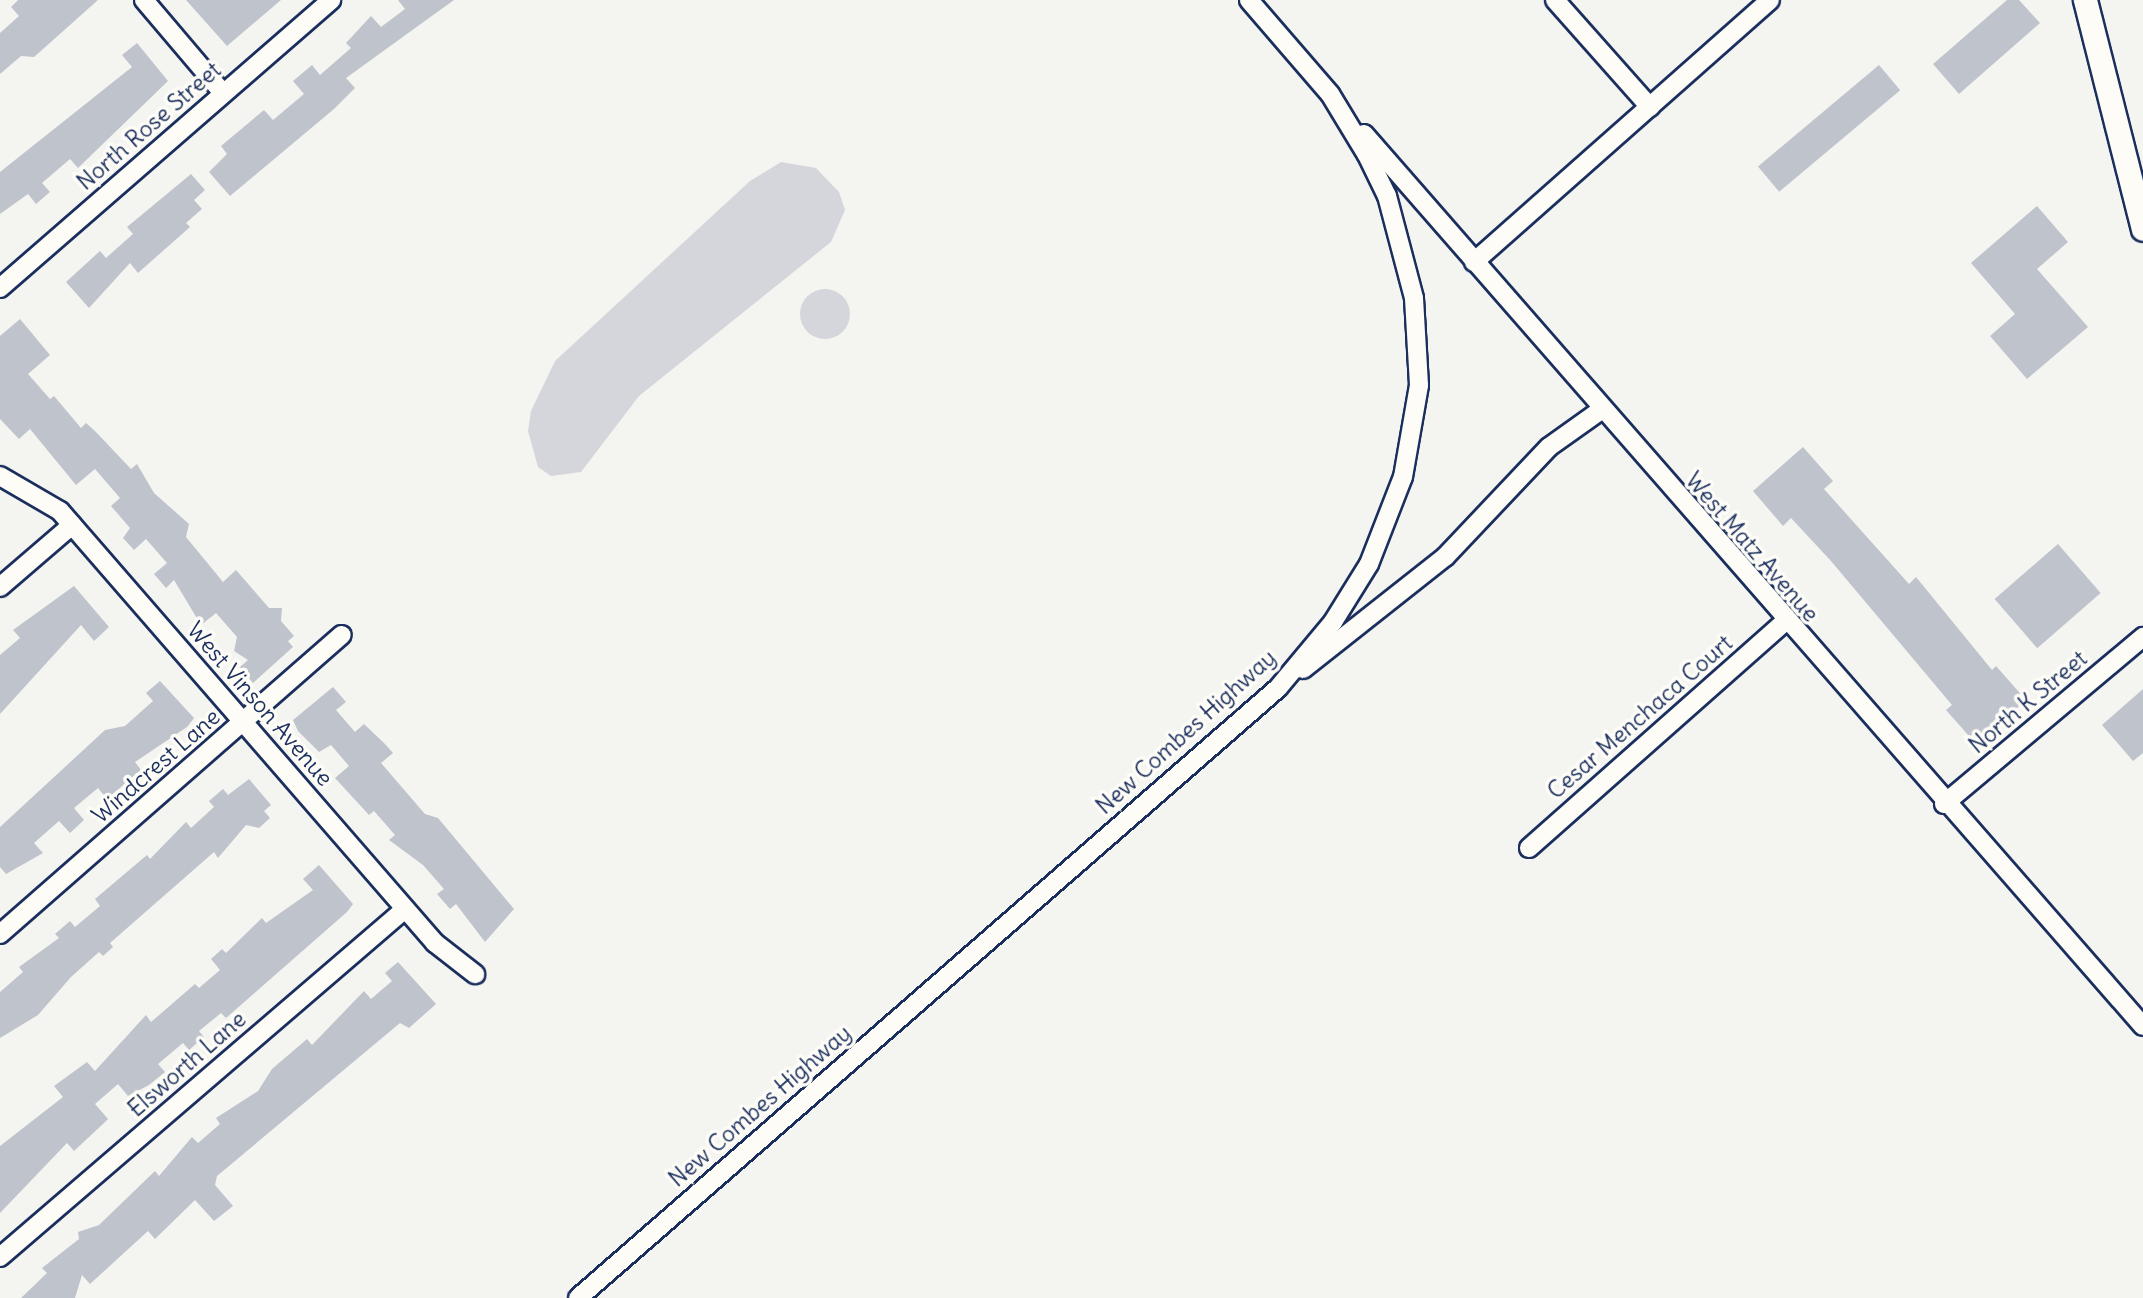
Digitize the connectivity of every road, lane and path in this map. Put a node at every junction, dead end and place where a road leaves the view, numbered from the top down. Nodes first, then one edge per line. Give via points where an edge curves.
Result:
1 (144, 0) edge
2 (331, 0) edge
3 (1249, 0) edge
4 (1555, 0) edge
5 (1770, 0) edge
6 (2085, 0) edge
7 (223, 93) junction
8 (1330, 94) junction
9 (1650, 107) junction
10 (2143, 229) edge
11 (1474, 262) junction
12 (0, 288) edge
13 (1601, 410) junction
14 (0, 476) edge
15 (72, 525) junction
16 (0, 587) edge
17 (1784, 622) junction
18 (342, 635) dead end
19 (2143, 638) edge
20 (1278, 688) junction
21 (244, 723) junction
22 (1944, 804) junction
23 (1529, 848) dead end
24 (405, 909) junction
25 (0, 934) edge
26 (475, 975) dead end
27 (2143, 1026) edge
28 (0, 1258) edge
29 (578, 1298) edge

1 - 7 street
2 - 7 street, North Rose Street
3 - 8 street, New Combes Highway
4 - 9 street
5 - 9 street
6 - 10 main road
7 - 12 street, North Rose Street
8 - 11 street, West Matz Avenue
8 - 20 street, New Combes Highway via 1387,196 1414,298 1419,385 1403,477 1369,564 1333,622
9 - 11 street
11 - 13 street, West Matz Avenue
13 - 17 street, West Matz Avenue
13 - 20 street via 1549,447 1445,557
14 - 15 street, West Vinson Avenue
15 - 16 street
15 - 21 street, West Vinson Avenue
17 - 22 street, West Matz Avenue
17 - 23 street, Cesar Menchaca Court
18 - 21 street, Windcrest Lane
19 - 22 street, North K Street
20 - 29 street, New Combes Highway
21 - 24 street, West Vinson Avenue
21 - 25 street, Windcrest Lane
22 - 27 street, West Matz Avenue
24 - 26 street, West Vinson Avenue via 454,962
24 - 28 street, Elsworth Lane

